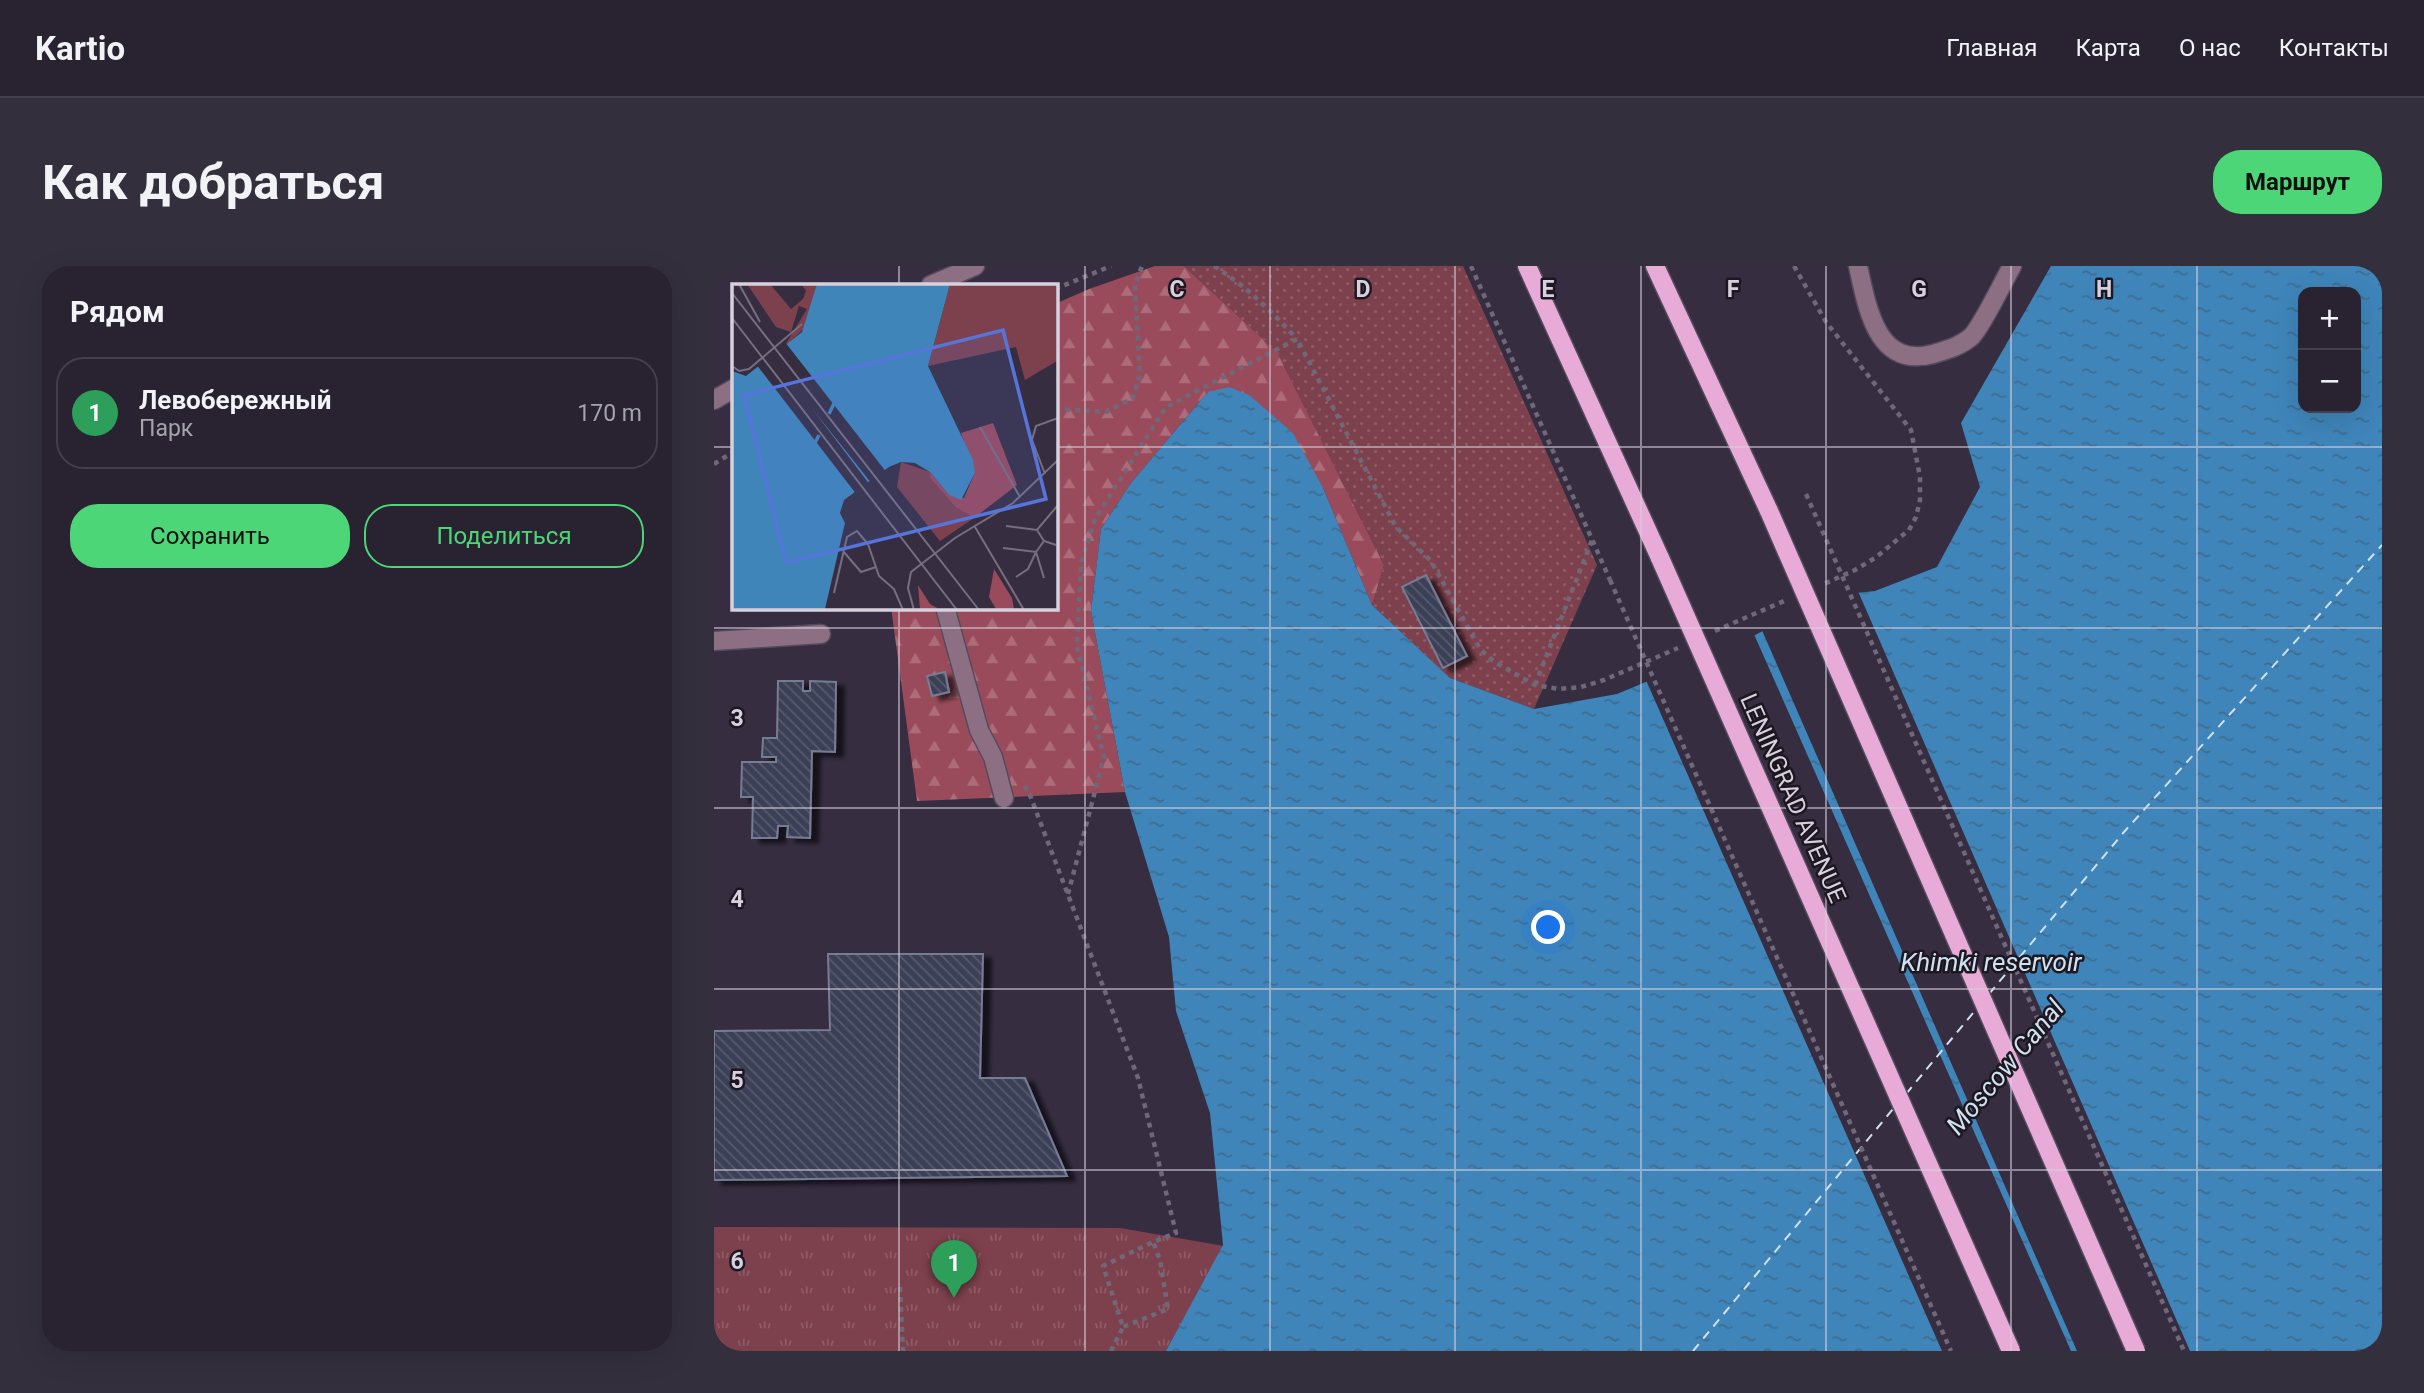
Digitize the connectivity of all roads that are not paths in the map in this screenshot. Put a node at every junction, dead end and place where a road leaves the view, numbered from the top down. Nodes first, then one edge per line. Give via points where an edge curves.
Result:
1 (975, 266) edge
2 (1527, 266) edge
3 (1656, 266) edge
4 (1858, 266) edge
5 (2012, 266) edge
6 (933, 284) edge
7 (732, 390) edge
8 (714, 400) edge
9 (946, 609) edge
10 (821, 634) dead end
11 (714, 641) edge
12 (1004, 798) dead end
13 (2011, 1351) edge
14 (2136, 1351) edge

1 - 6 street
2 - 13 main road, LENINGRAD AVENUE, bridge
3 - 14 main road, bridge via 1769,511
4 - 5 street via 1869,313 1885,344 1902,354 1925,356 1952,349 1973,335
7 - 8 street
9 - 12 street via 979,730 993,757
10 - 11 street

